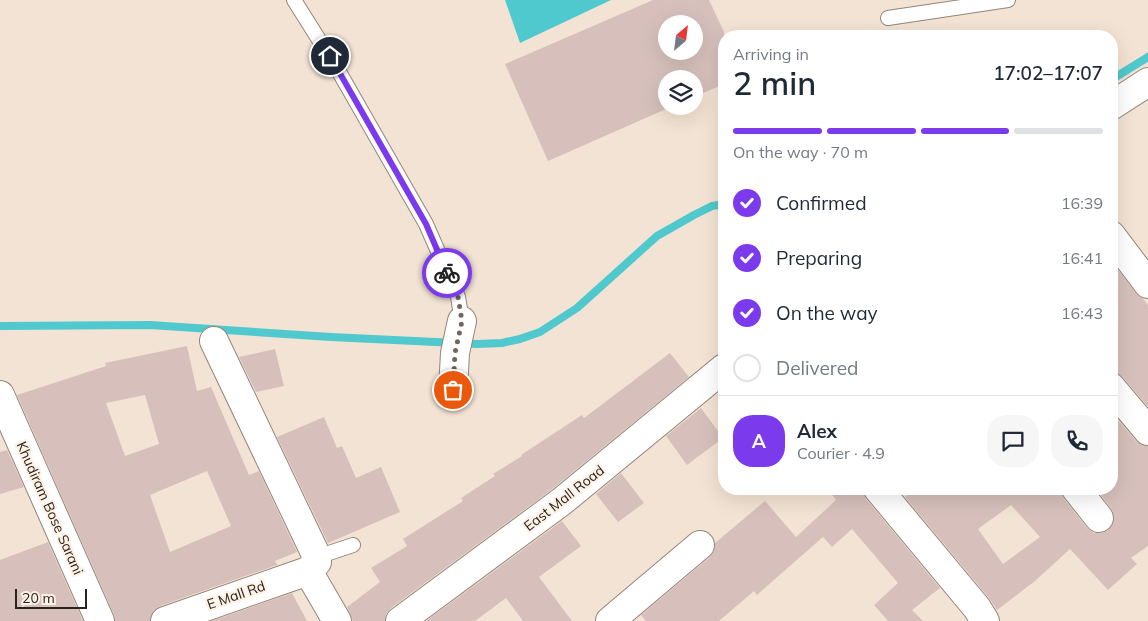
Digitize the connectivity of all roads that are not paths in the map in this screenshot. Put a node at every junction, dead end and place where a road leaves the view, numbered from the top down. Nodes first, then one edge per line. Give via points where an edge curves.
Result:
1 (294, 0) edge
2 (1008, 0) edge
3 (888, 18) dead end
4 (1148, 82) edge
5 (1118, 101) edge
6 (1118, 244) edge
7 (1148, 284) edge
8 (462, 321) joint
9 (214, 341) dead end
10 (718, 373) edge
11 (453, 390) dead end
12 (0, 395) edge
13 (1118, 395) edge
14 (1148, 431) edge
15 (883, 495) edge
16 (1081, 495) edge
17 (1099, 518) dead end
18 (354, 545) dead end
19 (700, 545) dead end
20 (312, 564) junction
21 (181, 618) edge
22 (100, 621) edge
23 (337, 621) edge
24 (400, 621) edge
25 (610, 621) edge
26 (986, 621) edge

1 - 8 lane via 426,224 458,297
2 - 3 lane
4 - 5 street
6 - 7 street
8 - 11 street via 455,353
9 - 20 street
10 - 24 street, East Mall Road via 561,502
12 - 22 street, Khudiram Bose Sarani
13 - 14 street
15 - 26 street
16 - 17 street
18 - 20 lane
19 - 25 street
20 - 21 street, E Mall Rd
20 - 23 street

